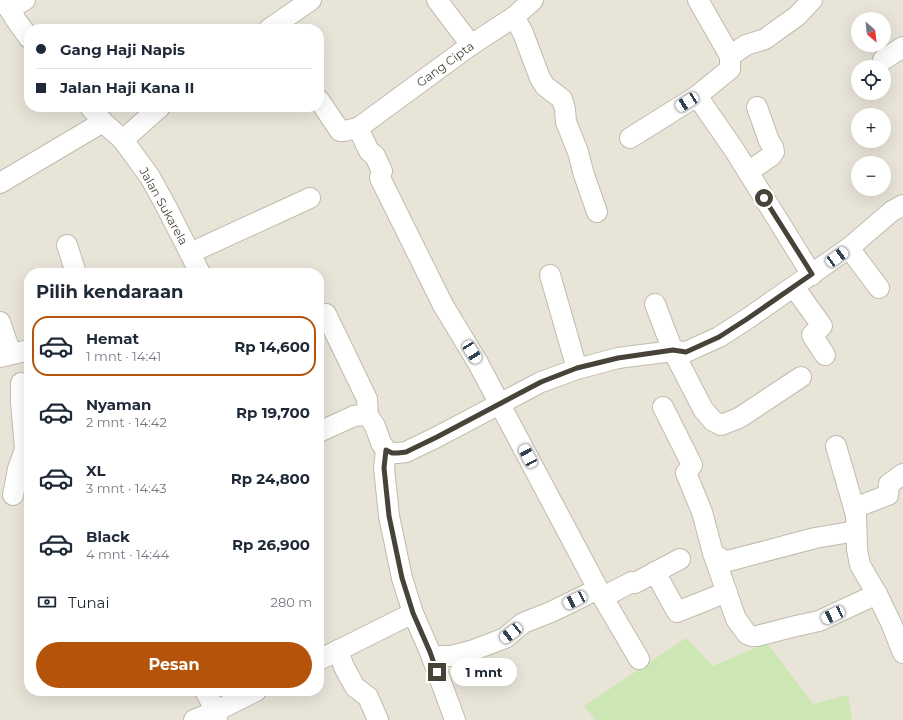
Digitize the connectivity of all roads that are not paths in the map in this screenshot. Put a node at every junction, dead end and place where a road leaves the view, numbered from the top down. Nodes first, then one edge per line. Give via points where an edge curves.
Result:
1 (311, 0) edge
2 (437, 0) edge
3 (533, 0) edge
4 (698, 0) edge
5 (812, 0) edge
6 (11, 11) edge
7 (514, 17) junction
8 (276, 24) edge
9 (24, 30) edge
10 (470, 45) junction
11 (903, 47) edge
12 (730, 56) junction
13 (882, 60) dead end
14 (697, 96) junction
15 (324, 107) edge
16 (757, 107) dead end
17 (94, 112) edge
18 (154, 112) edge
19 (103, 122) junction
20 (358, 128) junction
21 (630, 138) dead end
22 (123, 140) junction
23 (748, 172) junction
24 (0, 183) edge
25 (310, 198) dead end
26 (903, 205) edge
27 (597, 212) dead end
28 (67, 245) dead end
29 (849, 248) junction
30 (190, 253) junction
31 (74, 268) edge
32 (198, 268) edge
33 (812, 274) junction
34 (550, 275) dead end
35 (794, 287) junction
36 (879, 288) dead end
37 (655, 304) dead end
38 (326, 314) dead end
39 (0, 322) edge
40 (673, 350) junction
41 (13, 354) edge
42 (825, 355) dead end
43 (577, 368) junction
44 (801, 378) dead end
45 (21, 383) dead end
46 (500, 403) junction
47 (663, 407) dead end
48 (368, 416) junction
49 (324, 430) edge
50 (24, 438) edge
51 (836, 446) dead end
52 (386, 450) junction
53 (24, 452) edge
54 (903, 474) edge
55 (14, 495) edge
56 (854, 508) junction
57 (856, 531) junction
58 (713, 554) junction
59 (680, 559) dead end
60 (655, 572) junction
61 (727, 592) junction
62 (601, 593) junction
63 (877, 594) junction
64 (413, 613) junction
65 (897, 620) edge
66 (338, 650) junction
67 (903, 653) edge
68 (324, 657) edge
69 (433, 659) junction
70 (639, 659) dead end
71 (207, 696) edge
72 (248, 696) edge
73 (216, 715) edge
74 (194, 720) edge
75 (378, 720) edge
76 (455, 720) edge

1 - 8 street
2 - 10 street
3 - 7 street, Gang Cipta
4 - 12 street
5 - 12 street via 797,16 765,39 746,45
6 - 9 street
7 - 10 street, Gang Cipta
7 - 27 street via 523,33 540,78 545,86 562,99 566,122
10 - 20 street, Gang Cipta
11 - 13 street
12 - 14 street via 730,69
14 - 21 street
14 - 23 street
15 - 20 street via 340,131
16 - 23 street via 774,152
17 - 19 street, Jalan Sukarela
18 - 22 street
19 - 22 street, Jalan Sukarela
19 - 24 street
20 - 46 street via 369,152 375,156 382,171 380,178 443,305
22 - 30 street, Jalan Sukarela via 150,177
23 - 33 street
25 - 30 street
26 - 29 street via 892,211
28 - 31 street
29 - 33 street
29 - 36 street
30 - 32 street, Jalan Sukarela
33 - 35 street
34 - 43 street
35 - 40 street via 719,337 686,352
35 - 42 street via 822,326 812,336
37 - 40 street
38 - 48 street via 367,399
39 - 41 street
40 - 43 street via 618,358
40 - 44 street via 703,409 713,422 721,425 739,418
43 - 46 street via 541,382
45 - 50 street
46 - 52 street via 406,452 392,453
46 - 62 street
47 - 58 street via 692,465 686,474 702,512
48 - 49 street via 354,416
48 - 52 street
51 - 56 street
52 - 64 street via 384,468 389,516 402,578
53 - 55 street
54 - 56 street via 889,484 888,495
56 - 57 street
57 - 58 street via 815,538 728,561
57 - 63 street via 860,565
58 - 61 street
59 - 60 street
60 - 61 street via 677,612
60 - 62 street via 635,583
61 - 63 street via 736,619 747,634 752,636 819,621
62 - 69 street via 523,623 504,638 470,651
62 - 70 street
63 - 65 street
64 - 66 street
64 - 69 street
65 - 67 street
66 - 68 street
66 - 75 street via 354,687 368,697
69 - 76 street
71 - 73 street
72 - 73 street
73 - 74 street

